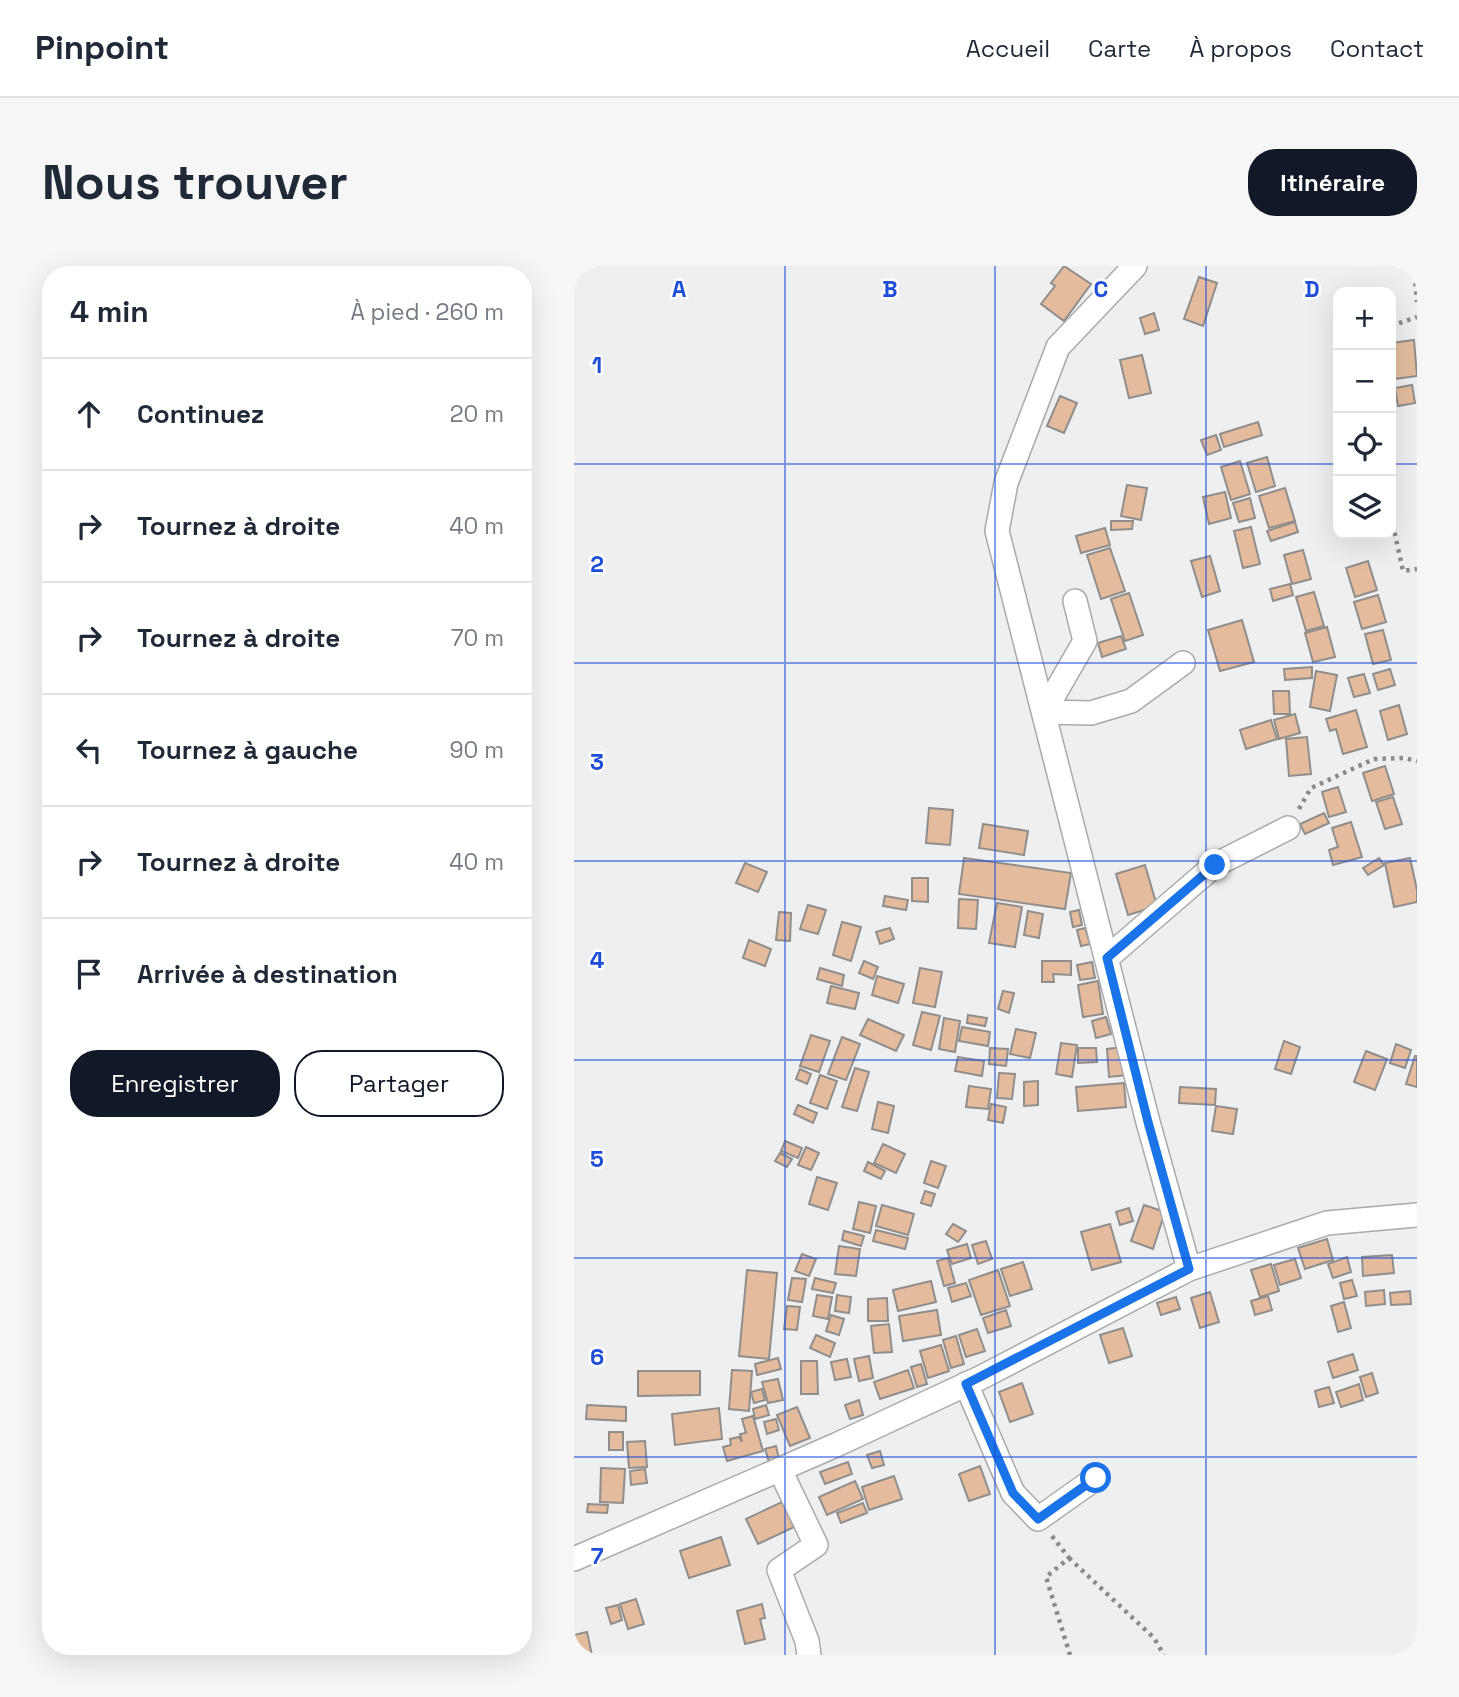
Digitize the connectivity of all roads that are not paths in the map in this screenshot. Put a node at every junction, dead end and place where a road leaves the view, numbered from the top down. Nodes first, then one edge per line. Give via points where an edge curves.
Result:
1 (1135, 266) edge
2 (1075, 601) dead end
3 (1183, 663) dead end
4 (1044, 712) junction
5 (1288, 828) road end
6 (1107, 958) junction
7 (1417, 1216) edge
8 (1189, 1269) junction
9 (966, 1384) junction
10 (780, 1470) junction
11 (1096, 1478) dead end
12 (574, 1559) edge
13 (809, 1655) edge

1 - 4 street via 1058,346 1006,483 997,530
2 - 4 street via 1085,641
3 - 4 street via 1130,701 1091,713
4 - 6 street
5 - 6 street via 1215,865
6 - 8 street
7 - 8 street via 1326,1223
8 - 9 street
9 - 10 street
9 - 11 street via 1013,1493 1038,1519
10 - 12 street
10 - 13 street via 816,1545 779,1570

